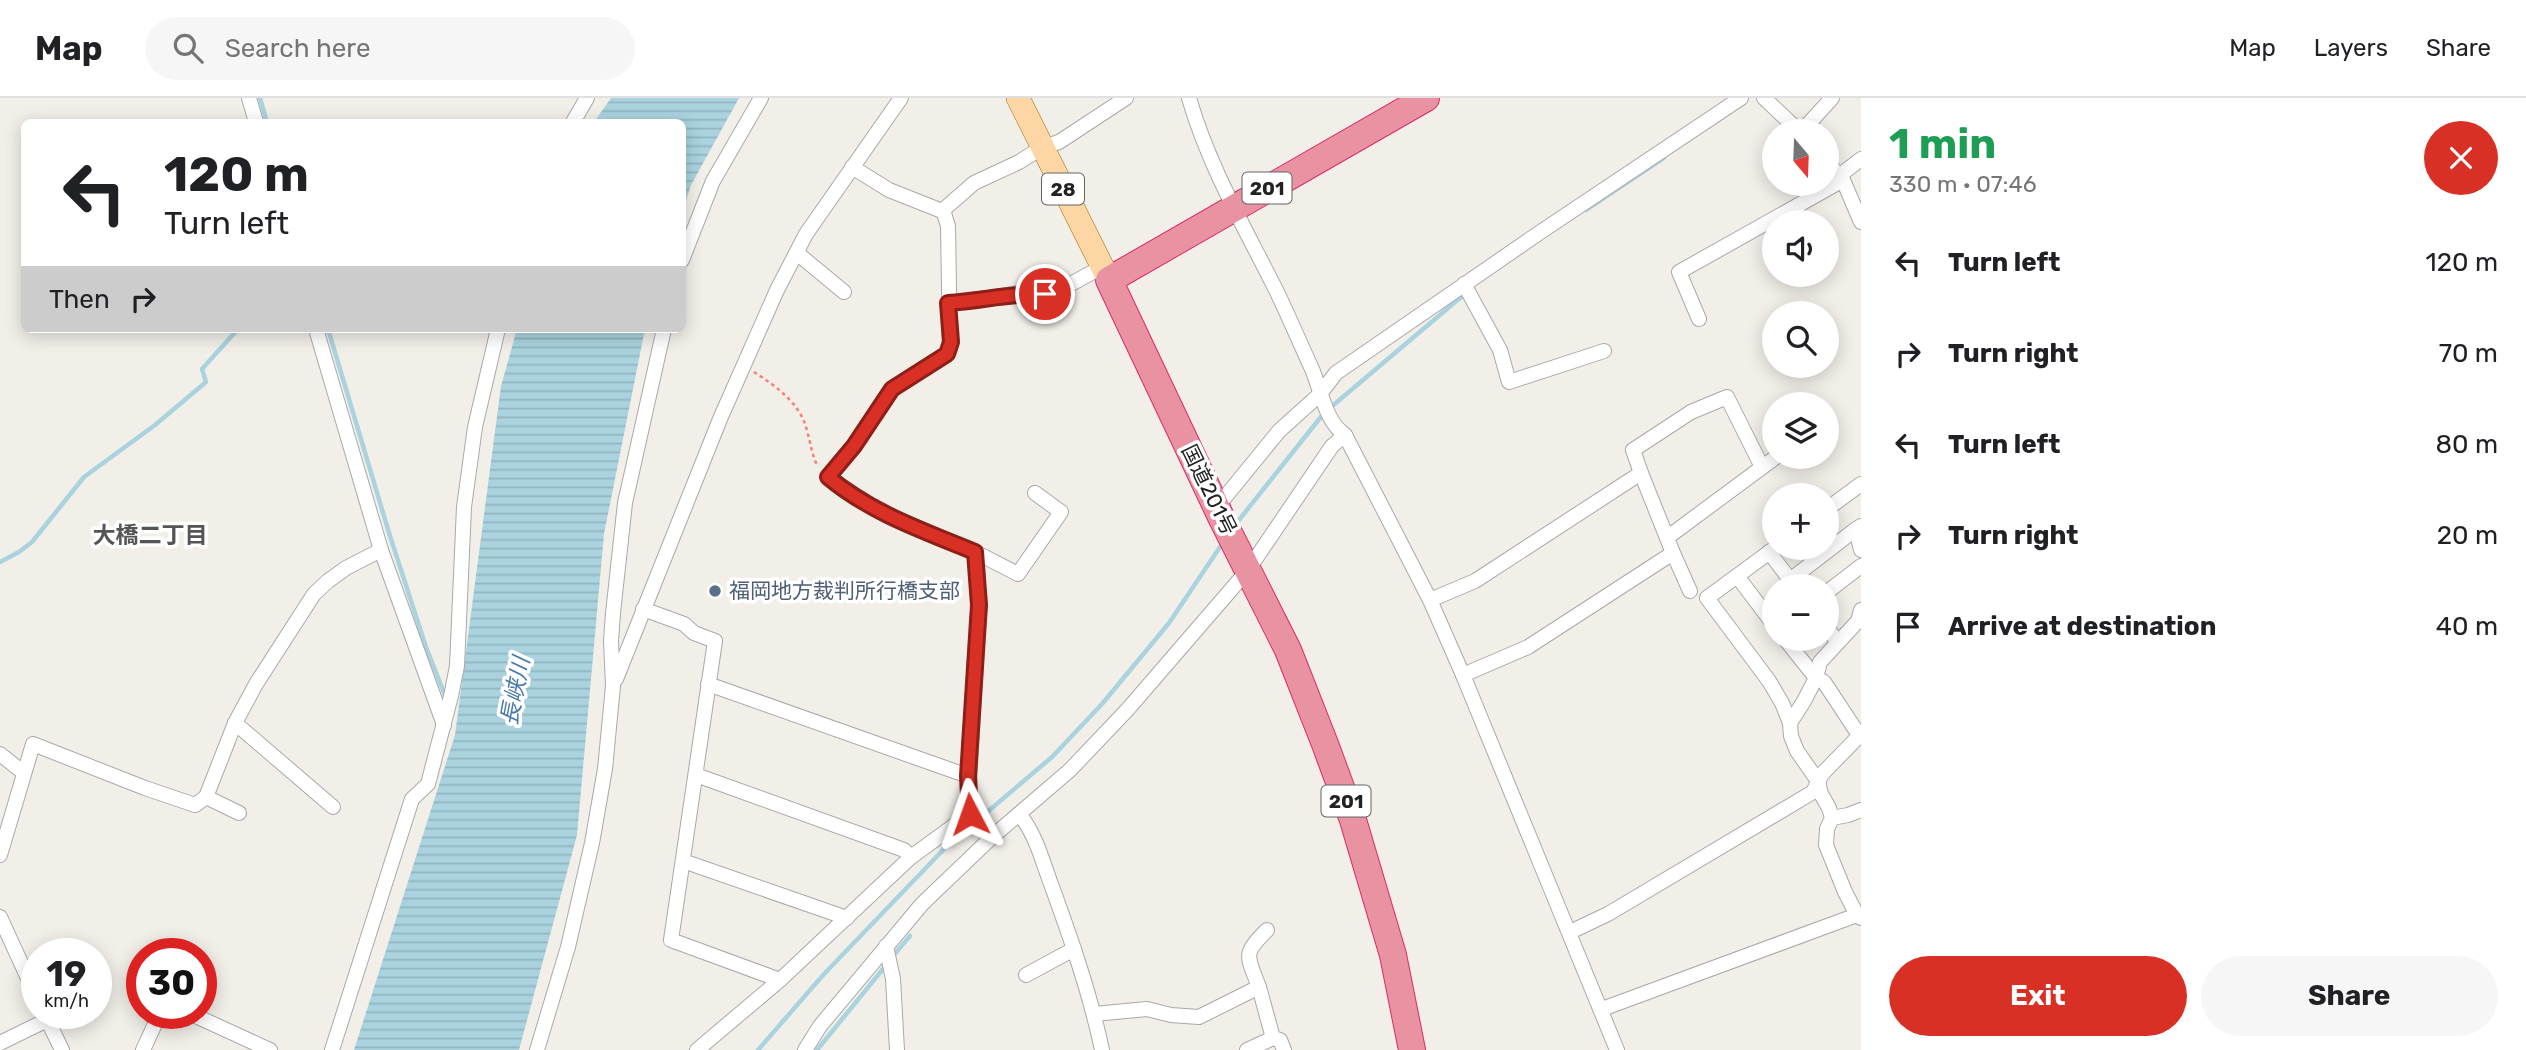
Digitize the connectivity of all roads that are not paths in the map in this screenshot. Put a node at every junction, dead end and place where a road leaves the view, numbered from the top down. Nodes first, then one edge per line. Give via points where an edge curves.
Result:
1 (249, 98) edge
2 (587, 98) edge
3 (761, 98) edge
4 (901, 98) edge
5 (1018, 98) edge
6 (1126, 98) edge
7 (1189, 98) edge
8 (1426, 98) edge
9 (1832, 98) edge
10 (1768, 99) edge
11 (1732, 101) edge
12 (255, 119) edge
13 (575, 119) edge
14 (1788, 119) edge
15 (1812, 119) edge
16 (1043, 148) junction
17 (1861, 159) edge
18 (852, 167) junction
19 (1839, 176) edge
20 (1841, 178) junction
21 (1233, 207) junction
22 (943, 210) junction
23 (1861, 222) edge
24 (686, 250) edge
25 (797, 253) junction
26 (1106, 273) junction
27 (1464, 284) junction
28 (844, 292) dead end
29 (948, 303) junction
30 (1699, 319) dead end
31 (317, 333) edge
32 (497, 333) edge
33 (663, 333) edge
34 (1604, 351) dead end
35 (1321, 398) junction
36 (1342, 433) junction
37 (1762, 467) joint
38 (1641, 473) junction
39 (1861, 484) edge
40 (1035, 492) dead end
41 (1839, 500) edge
42 (1220, 513) junction
43 (1858, 528) edge
44 (1668, 537) junction
45 (1839, 539) edge
46 (381, 550) junction
47 (1861, 550) edge
48 (975, 552) junction
49 (1673, 553) junction
50 (1762, 557) edge
51 (1811, 560) edge
52 (1861, 566) edge
53 (1246, 567) junction
54 (1800, 574) edge
55 (1737, 576) junction
56 (1839, 583) edge
57 (1690, 591) dead end
58 (1430, 600) junction
59 (643, 609) junction
60 (1762, 609) edge
61 (1861, 610) edge
62 (613, 613) junction
63 (635, 627) junction
64 (1839, 639) edge
65 (1795, 651) edge
66 (1829, 651) edge
67 (1463, 675) junction
68 (1816, 678) junction
69 (708, 684) junction
70 (613, 686) junction
71 (235, 723) junction
72 (1790, 723) junction
73 (444, 725) junction
74 (1860, 734) edge
75 (0, 754) edge
76 (24, 773) junction
77 (696, 775) junction
78 (968, 776) junction
79 (1818, 781) junction
80 (206, 797) junction
81 (333, 807) dead end
82 (1861, 810) edge
83 (239, 813) dead end
84 (970, 814) junction
85 (1020, 815) junction
86 (1832, 818) junction
87 (989, 834) junction
88 (0, 855) edge
89 (911, 857) junction
90 (683, 861) junction
91 (0, 917) edge
92 (1859, 917) edge
93 (846, 918) junction
94 (1267, 930) dead end
95 (1570, 933) junction
96 (886, 946) junction
97 (1074, 949) junction
98 (21, 963) edge
99 (1026, 975) dead end
100 (780, 980) junction
101 (1259, 987) junction
102 (1602, 1009) junction
103 (1094, 1014) junction
104 (217, 1026) edge
105 (24, 1029) edge
106 (51, 1029) edge
107 (152, 1029) edge
108 (1273, 1038) junction
109 (0, 1043) edge
110 (62, 1050) edge
111 (142, 1050) edge
112 (270, 1050) edge
113 (332, 1050) edge
114 (537, 1050) edge
115 (697, 1050) edge
116 (805, 1050) edge
117 (897, 1050) edge
118 (1102, 1050) edge
119 (1247, 1050) edge
120 (1284, 1050) edge
121 (1412, 1050) edge
122 (1617, 1050) edge

1 - 12 street
2 - 13 street
3 - 24 street via 713,181
4 - 18 street
5 - 16 main road, 28
6 - 16 street
7 - 21 street
8 - 21 highway, 201
9 - 15 street
10 - 14 street
11 - 27 street
16 - 22 street via 974,183
16 - 26 main road, 28
17 - 20 street
18 - 22 street via 889,190
18 - 25 street
19 - 20 street
20 - 23 street
20 - 30 street via 1679,272
21 - 26 highway, 201
21 - 35 street via 1278,293
22 - 29 street via 948,226
25 - 28 street
25 - 59 street via 743,364
26 - 29 street via 1045,294 1023,292
26 - 42 highway, 国道201号 / 201
27 - 34 street via 1500,350 1509,382
27 - 35 street via 1336,373
29 - 48 street via 951,342 947,354 892,389 828,477 881,512
31 - 46 street
32 - 73 street via 477,416 464,507 457,666
33 - 62 street via 628,482
35 - 36 street
35 - 42 street via 1279,431
36 - 53 street
36 - 58 street
37 - 38 street via 1727,397 1691,412 1633,450
37 - 44 street
38 - 44 street
38 - 58 street via 1475,581
39 - 41 street
40 - 48 street via 1061,512 1018,574
42 - 53 highway, 国道201号 / 201
43 - 45 street
43 - 47 street
44 - 49 street
46 - 71 street via 346,568 314,594
46 - 73 street
48 - 78 street via 979,605
49 - 57 street
49 - 67 street via 1528,646
50 - 55 street
51 - 54 street
52 - 56 street
53 - 85 street via 1128,709
53 - 121 highway, 国道201号 / 201 via 1287,650 1353,820 1393,955
55 - 60 street
55 - 72 street via 1707,598 1769,681
58 - 67 street
59 - 63 street
59 - 69 street via 715,641
61 - 64 street via 1858,621
62 - 63 street via 617,621
62 - 70 street
63 - 70 street
65 - 68 street
66 - 68 street
67 - 95 street
68 - 72 street
68 - 74 street via 1824,682
69 - 77 street
69 - 78 street
70 - 114 street via 592,843 568,947
71 - 80 street
71 - 81 street
72 - 79 street via 1797,751
73 - 113 street via 428,785 412,799
74 - 79 street
75 - 76 street
76 - 80 street via 33,744 195,805
76 - 88 street
77 - 89 street via 904,850
77 - 90 street
78 - 84 street
79 - 86 street
79 - 95 street via 1813,792 1750,832
80 - 83 street
82 - 86 street
84 - 87 street
84 - 89 street
85 - 87 street
85 - 97 street via 1030,828
86 - 92 street via 1826,845
87 - 96 street
89 - 93 street
90 - 93 street
90 - 100 street via 671,940
91 - 98 street
92 - 102 street
93 - 100 street
94 - 101 street via 1250,947 1248,958
95 - 102 street
96 - 116 street
96 - 117 street
97 - 99 street
97 - 103 street
100 - 115 street
101 - 103 street via 1199,1017 1147,1009
101 - 108 street
102 - 122 street
103 - 118 street
104 - 112 street
105 - 109 street
106 - 110 street
107 - 111 street
108 - 119 street
108 - 120 street via 1280,1040

